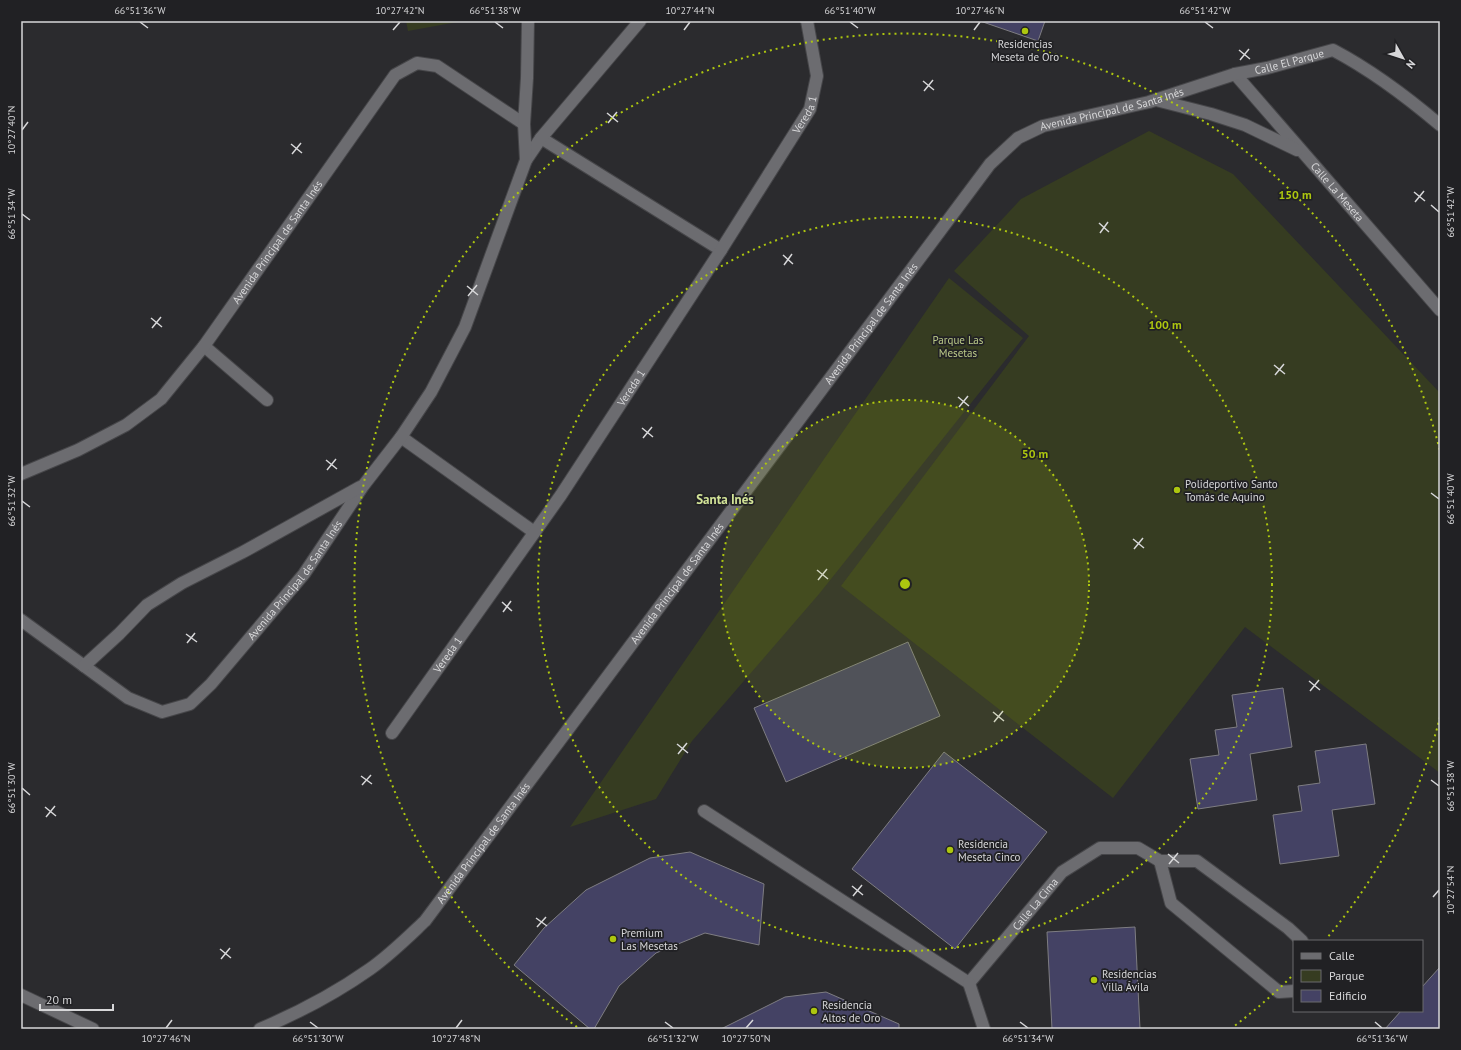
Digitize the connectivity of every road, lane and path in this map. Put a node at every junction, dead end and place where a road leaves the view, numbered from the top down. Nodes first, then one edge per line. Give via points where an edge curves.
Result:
1 (528, 21) edge
2 (640, 21) edge
3 (807, 21) edge
4 (1235, 74) junction
5 (1156, 100) junction
6 (524, 124) junction
7 (1440, 125) edge
8 (541, 138) junction
9 (1302, 152) junction
10 (526, 160) junction
11 (721, 250) junction
12 (1440, 310) edge
13 (204, 346) junction
14 (267, 400) dead end
15 (401, 437) junction
16 (21, 474) edge
17 (363, 486) junction
18 (534, 532) junction
19 (21, 620) edge
20 (84, 666) junction
21 (392, 733) dead end
22 (704, 812) dead end
23 (1160, 861) junction
24 (1301, 940) edge
25 (969, 983) junction
26 (1293, 991) edge
27 (21, 995) edge
28 (94, 1029) edge
29 (260, 1029) edge
30 (984, 1029) edge

1 - 6 street, Avenida Principal de Santa Inés
2 - 8 street
3 - 11 street, Vereda 1 via 817,76 810,110
4 - 5 street, Avenida Principal de Santa Inés
4 - 7 street, Calle El Parque via 1332,50 1356,62 1388,84
4 - 9 street, Calle La Meseta
5 - 9 street via 1244,125
5 - 29 street, Avenida Principal de Santa Inés via 1043,126 1018,138 990,164 425,920 371,968 306,1007
6 - 10 street, Avenida Principal de Santa Inés
6 - 13 street, Avenida Principal de Santa Inés via 437,66 417,63 395,75
8 - 10 street
8 - 11 street
9 - 12 street, Calle La Meseta
10 - 15 street, Avenida Principal de Santa Inés via 465,327 431,392
11 - 18 street, Vereda 1
13 - 14 street
13 - 16 street, Avenida Principal de Santa Inés via 161,399 126,425 78,450
15 - 17 street, Avenida Principal de Santa Inés
15 - 18 street
17 - 20 street, Avenida Principal de Santa Inés via 153,601
17 - 20 street, Avenida Principal de Santa Inés via 304,574 211,684 190,704 162,712 128,698
18 - 21 street, Vereda 1
19 - 20 street, Avenida Principal de Santa Inés
22 - 25 street
23 - 24 street via 1198,861
23 - 25 street, Calle La Cima via 1138,848 1100,848 1062,872
23 - 26 street via 1171,903 1279,992
25 - 30 street
27 - 28 street

